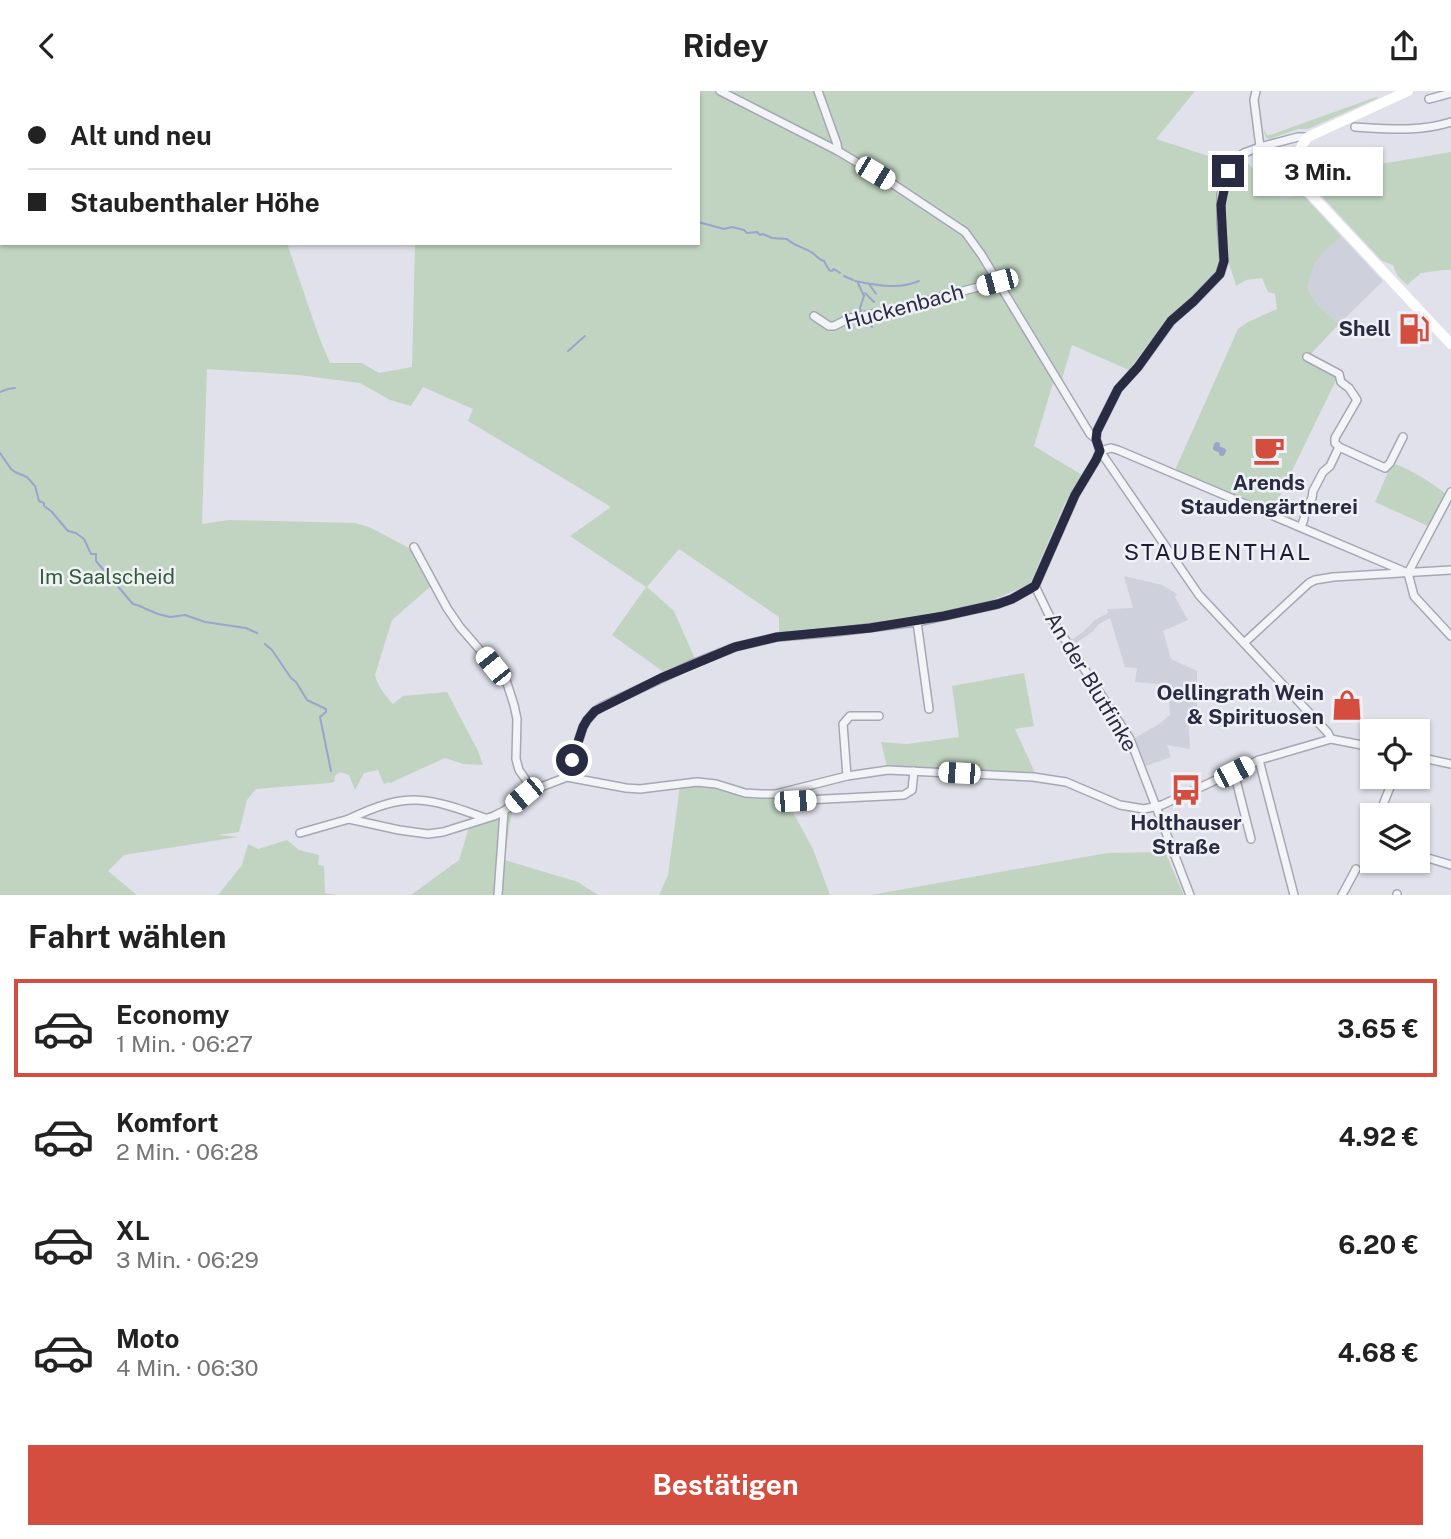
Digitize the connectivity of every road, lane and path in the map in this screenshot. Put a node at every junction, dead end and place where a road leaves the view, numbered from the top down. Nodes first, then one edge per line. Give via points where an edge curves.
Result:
1 (720, 91) edge
2 (818, 91) edge
3 (1256, 91) edge
4 (1408, 91) edge
5 (1451, 93) edge
6 (1429, 99) dead end
7 (1451, 122) edge
8 (1355, 127) dead end
9 (1308, 137) junction
10 (1260, 147) junction
11 (838, 151) junction
12 (997, 282) junction
13 (814, 316) dead end
14 (1451, 344) edge
15 (1307, 357) dead end
16 (1403, 437) dead end
17 (1096, 439) junction
18 (1339, 447) junction
19 (1100, 451) junction
20 (1451, 492) edge
21 (1301, 527) junction
22 (414, 547) dead end
23 (1451, 570) edge
24 (1408, 573) junction
25 (1035, 586) junction
26 (917, 622) junction
27 (1451, 636) edge
28 (1244, 643) junction
29 (929, 709) dead end
30 (879, 716) dead end
31 (1333, 739) junction
32 (1360, 745) edge
33 (1259, 760) junction
34 (1430, 760) edge
35 (1451, 764) edge
36 (914, 771) junction
37 (1234, 772) junction
38 (567, 776) junction
39 (847, 776) junction
40 (533, 790) junction
41 (776, 794) junction
42 (1156, 807) junction
43 (504, 811) junction
44 (349, 819) junction
45 (485, 819) junction
46 (300, 833) dead end
47 (1251, 839) dead end
48 (1430, 859) edge
49 (1451, 865) edge
50 (1356, 869) dead end
51 (498, 895) edge
52 (1191, 895) edge
53 (1294, 895) edge
54 (1342, 895) edge

1 - 11 street
2 - 11 street
3 - 10 street
4 - 9 main road
5 - 6 street
7 - 8 street via 1418,128
9 - 10 street
9 - 14 main road via 1296,160 1304,187
10 - 17 street via 1239,155 1228,171 1221,205 1224,261 1220,274 1171,321 1118,389
11 - 12 street via 965,232
12 - 13 street, Huckenbach via 850,318 834,326
12 - 17 street
15 - 18 street via 1339,374 1357,400 1335,438
16 - 18 street via 1385,468
17 - 19 street
18 - 21 street via 1311,495
19 - 21 street via 1118,450
19 - 25 street
19 - 28 street via 1199,595
20 - 24 street
21 - 24 street
22 - 40 street via 447,608 509,686 517,719 516,759
23 - 24 street
24 - 27 street via 1414,596
24 - 28 street via 1315,580
25 - 26 street via 998,604
25 - 42 street, An der Blutfinke via 1059,632 1130,739
26 - 29 street
26 - 38 street via 777,637 735,647 680,670 595,711 583,727
28 - 31 street
30 - 39 street via 850,716 843,724
31 - 32 street
31 - 33 street
33 - 37 street
33 - 53 street
34 - 35 street
36 - 39 street
36 - 41 street via 912,790 904,795 786,801
36 - 42 street via 1066,782 1120,805
37 - 42 street
37 - 47 street
38 - 40 street
38 - 41 street via 626,788 697,782 746,793
39 - 41 street
40 - 43 street
42 - 52 street, An der Blutfinke
43 - 45 street
43 - 51 street
44 - 45 street via 428,834
44 - 45 street via 375,806 406,800 445,804
44 - 46 street
48 - 49 street
50 - 54 street

